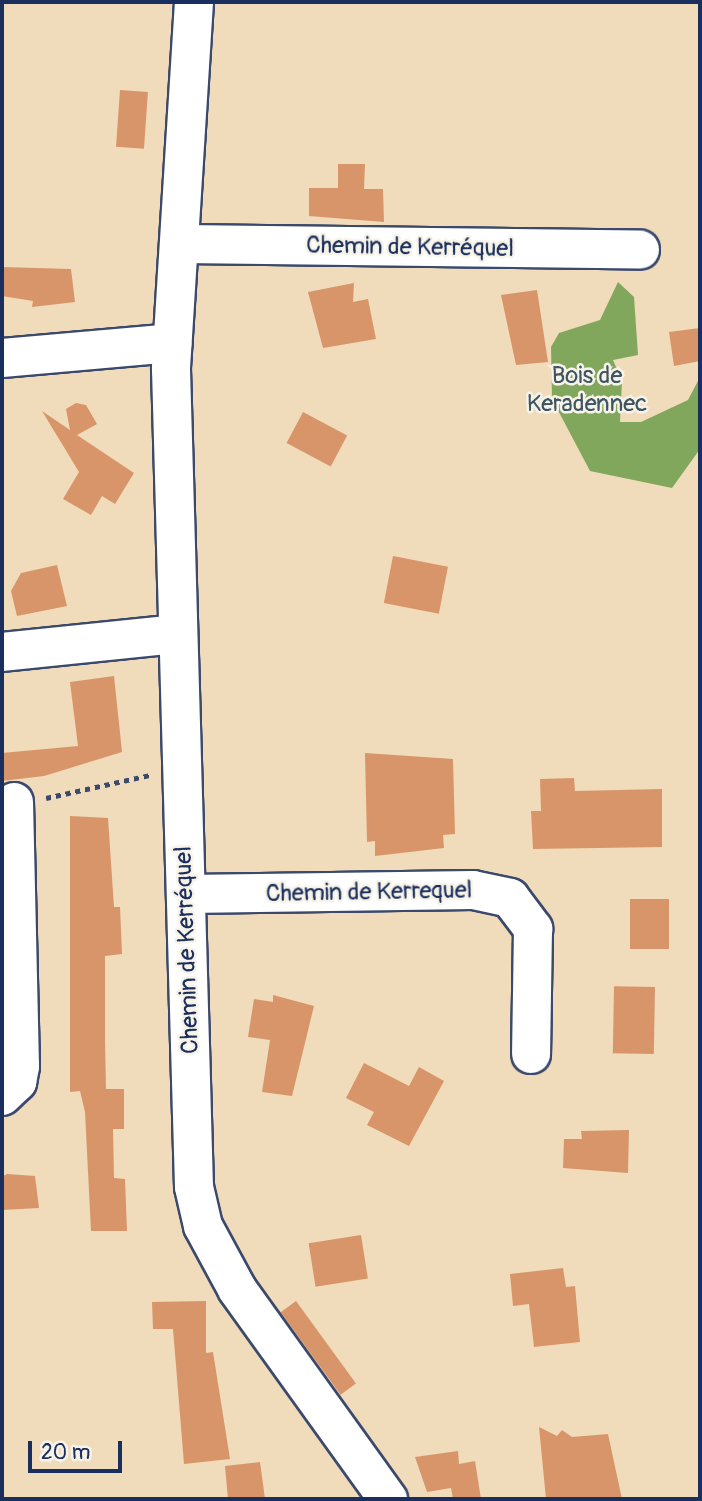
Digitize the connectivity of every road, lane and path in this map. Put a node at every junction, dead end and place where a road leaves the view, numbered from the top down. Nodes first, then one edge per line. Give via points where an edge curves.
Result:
1 (194, 2) edge
2 (181, 244) junction
3 (640, 250) dead end
4 (172, 342) junction
5 (2, 358) edge
6 (176, 634) junction
7 (2, 652) edge
8 (179, 774) junction
9 (13, 802) joint
10 (187, 894) junction
11 (531, 1054) dead end
12 (2, 1096) edge
13 (388, 1499) edge

1 - 2 street, Chemin de Kerréquel
2 - 3 street, Chemin de Kerréquel
2 - 4 street, Chemin de Kerréquel
4 - 5 street
4 - 6 street, Chemin de Kerréquel
6 - 7 street
6 - 8 street, Chemin de Kerréquel
8 - 9 path via 132,776
8 - 10 street, Chemin de Kerréquel
9 - 12 street via 20,1066 17,1082
10 - 11 street, Chemin de Kerrequel via 473,890 510,898 533,929
10 - 13 street, Chemin de Kerréquel via 192,1169 203,1226 237,1290 319,1412

